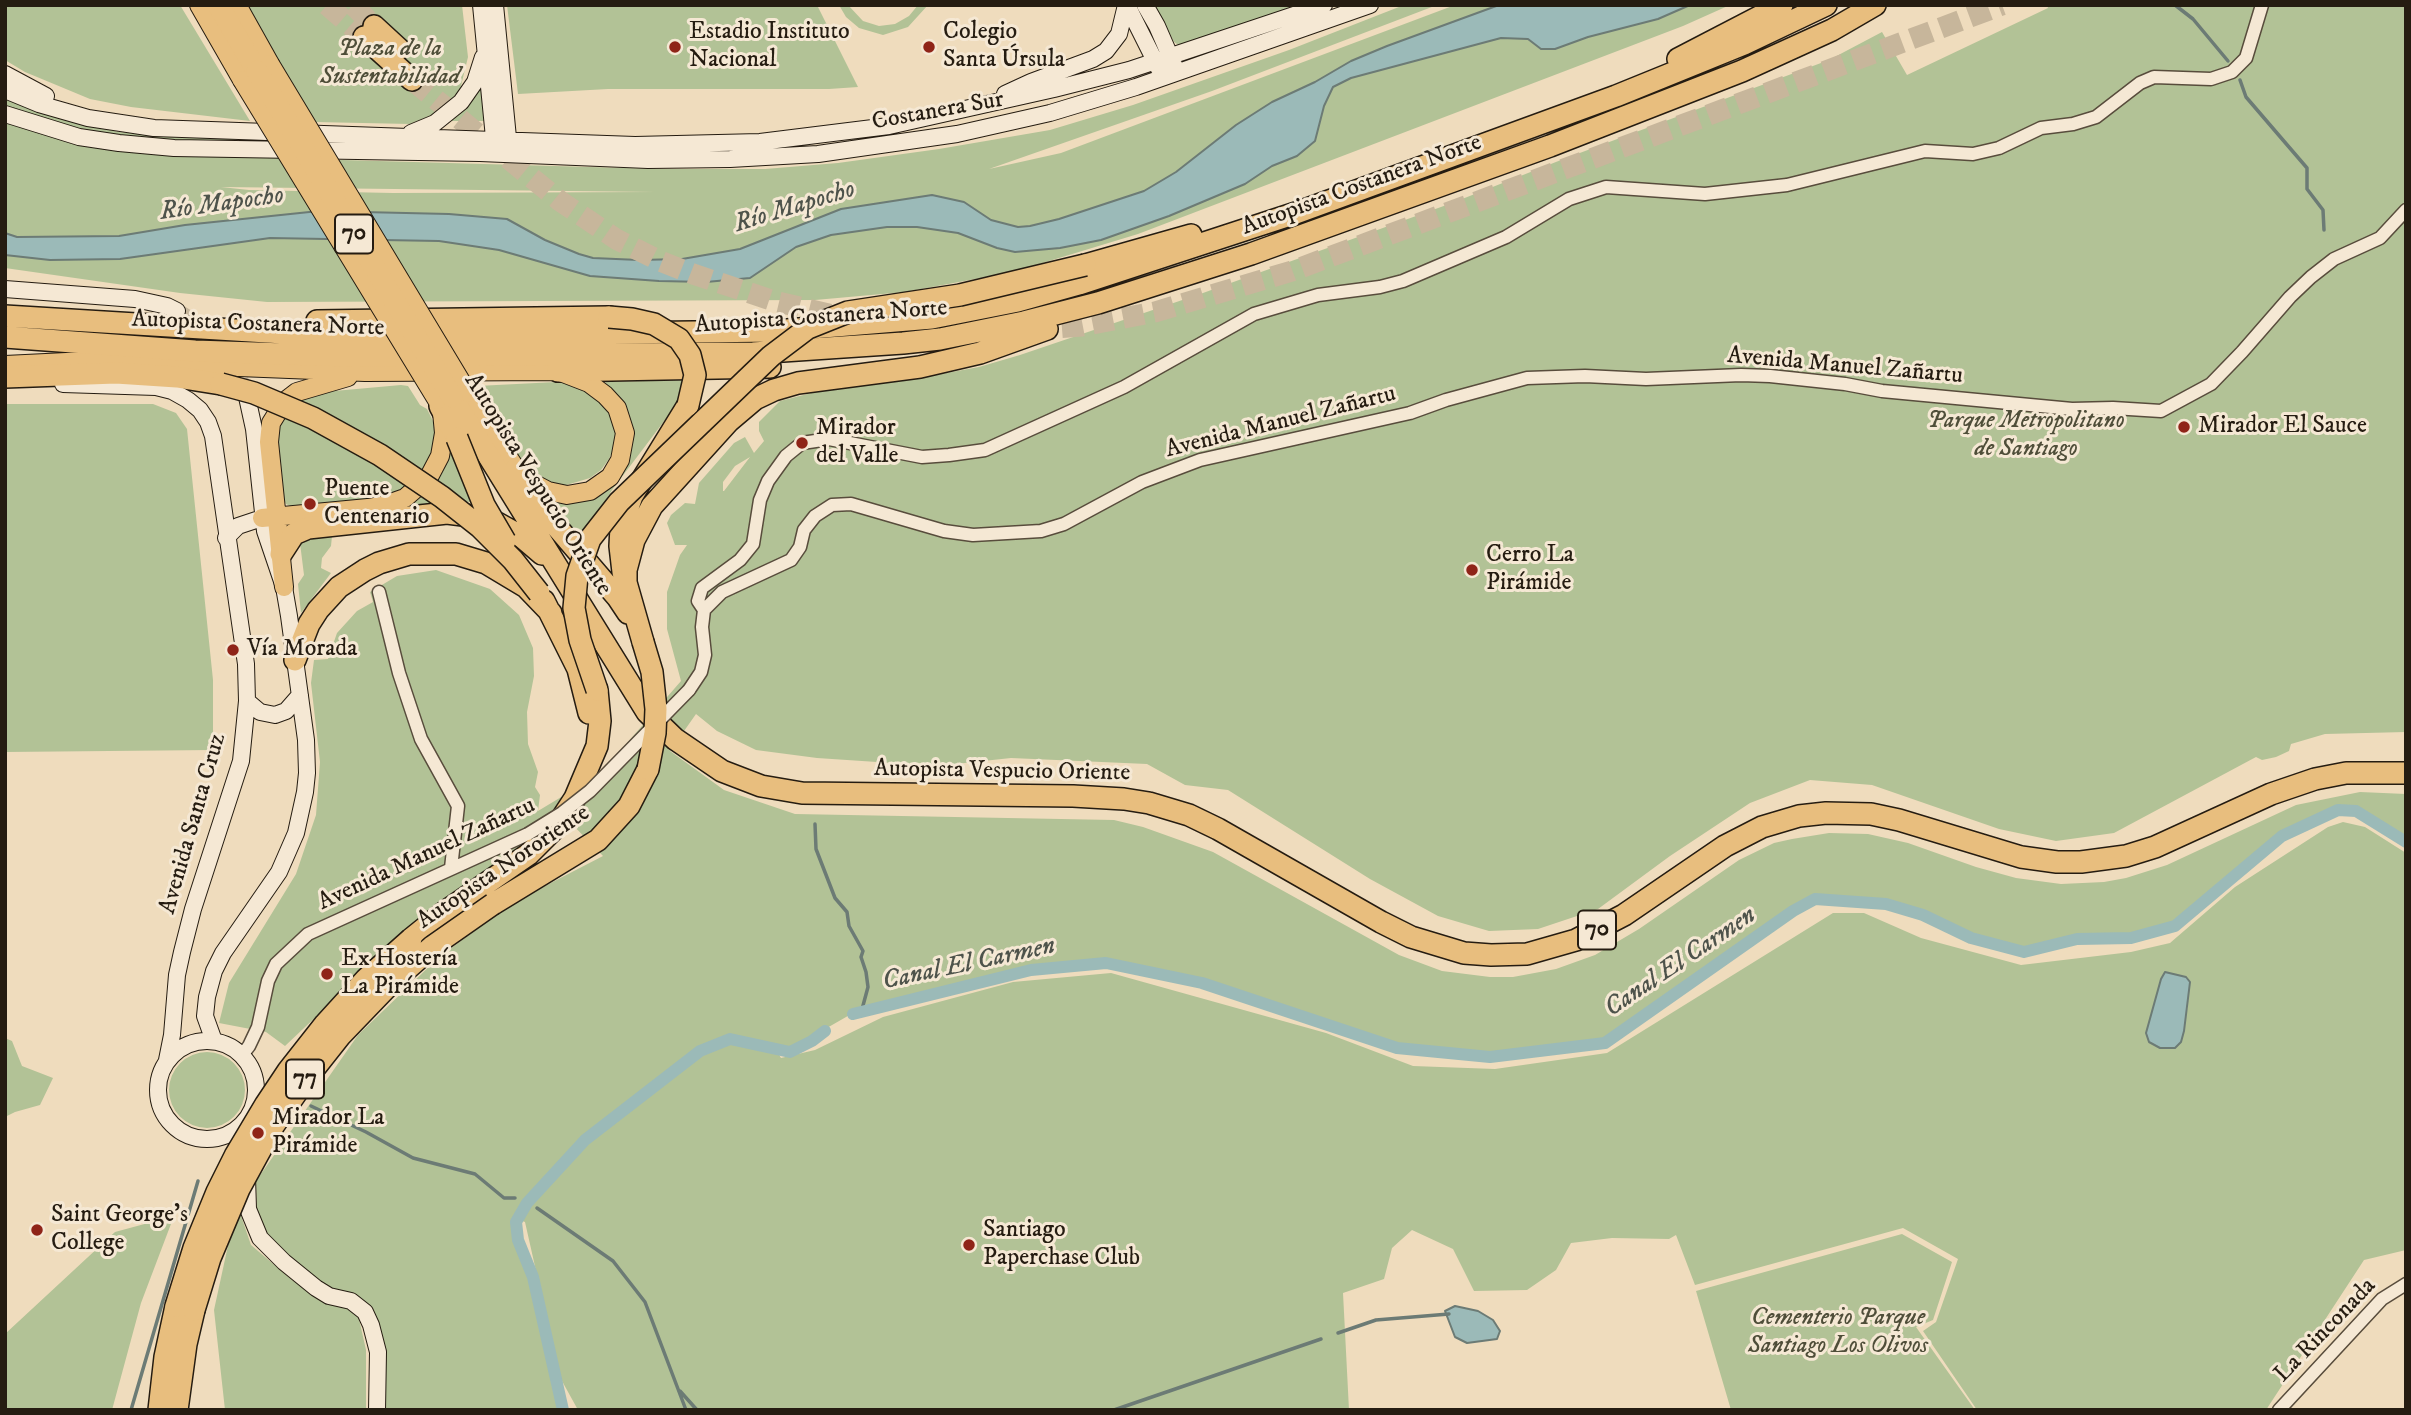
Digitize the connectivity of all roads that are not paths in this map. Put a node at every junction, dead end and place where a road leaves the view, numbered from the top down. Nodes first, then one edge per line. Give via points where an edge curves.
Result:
1 (199, 5) edge
2 (218, 5) edge
3 (237, 5) edge
4 (481, 5) edge
5 (495, 5) edge
6 (1127, 5) edge
7 (1145, 5) edge
8 (1324, 5) edge
9 (1370, 5) edge
10 (1782, 5) edge
11 (1826, 5) edge
12 (1875, 5) edge
13 (2262, 5) edge
14 (369, 31) tunnel mouth
15 (486, 44) junction
16 (1163, 59) junction
17 (256, 72) junction
18 (5, 74) edge
19 (417, 75) tunnel mouth
20 (1170, 76) junction
21 (5, 90) edge
22 (1616, 96) junction
23 (979, 107) junction
24 (5, 114) edge
25 (89, 118) junction
26 (398, 136) junction
27 (502, 147) junction
28 (2406, 210) edge
29 (1296, 213) junction
30 (5, 289) edge
31 (1142, 290) junction
32 (177, 311) tunnel mouth
33 (5, 316) edge
34 (192, 328) junction
35 (5, 338) edge
36 (1020, 338) junction
37 (5, 365) edge
38 (558, 371) junction
39 (365, 372) junction
40 (5, 377) edge
41 (5, 383) edge
42 (247, 397) tunnel mouth
43 (447, 400) junction
44 (516, 468) junction
45 (269, 517) junction
46 (226, 538) junction
47 (281, 554) junction
48 (566, 582) junction
49 (284, 587) junction
50 (626, 587) junction
51 (379, 592) dead end
52 (545, 603) junction
53 (704, 610) junction
54 (643, 642) junction
55 (295, 660) junction
56 (300, 695) junction
57 (247, 701) junction
58 (587, 769) junction
59 (2406, 773) edge
60 (452, 868) junction
61 (214, 1041) junction
62 (242, 1055) junction
63 (167, 1060) junction
64 (248, 1116) junction
65 (2406, 1284) edge
66 (185, 1308) junction
67 (159, 1410) edge
68 (177, 1410) edge
69 (377, 1410) edge
70 (2279, 1410) edge

1 - 17 main road
2 - 17 highway, Autopista Vespucio Oriente / 70
3 - 17 main road
4 - 15 main road
5 - 27 main road
6 - 16 main road
6 - 23 main road via 1119,34 1106,51
7 - 16 main road
8 - 16 main road, Costanera Sur
9 - 20 main road, Costanera Sur
10 - 22 highway
11 - 22 highway, Autopista Costanera Norte
12 - 31 highway, Autopista Costanera Norte via 1762,63 1563,141
13 - 53 street via 2246,58 2232,72 2211,79 2154,77 2096,117 2041,128 1999,148 1973,154 1925,151 1787,185 1705,194 1606,187 1569,199 1506,237 1403,281 1318,295 1254,314 1124,387 985,450 922,457 829,439 802,443 768,481 753,544 740,560 702,588 698,601
14 - 19 highway
15 - 26 main road via 475,82 461,102 435,123
15 - 27 main road
16 - 20 main road
16 - 23 main road, Costanera Sur
17 - 43 highway, Autopista Vespucio Oriente / 70, bridge
18 - 25 main road
20 - 27 main road, Costanera Sur via 1003,124 862,149 648,160
21 - 25 main road
22 - 29 highway, Autopista Costanera Norte
23 - 27 main road, Costanera Sur via 889,126 760,142
24 - 27 main road via 79,137 139,145 210,149
25 - 26 main road via 167,129
26 - 27 main road
28 - 53 street, Avenida Manuel Zañartu via 2380,238 2334,259 2311,278 2211,384 2161,411 2072,409 1770,376 1527,378 1410,413 1200,460 1142,482 1064,524 1041,531 998,535 944,531 851,504 832,505 804,530 791,560 722,592
29 - 34 highway, Autopista Costanera Norte via 1079,285 919,319 775,331 424,336
29 - 58 highway, bridge via 1218,228 969,293 848,312 800,333 619,502 590,539 577,576 574,608 600,710 599,733
30 - 32 main road via 135,299
31 - 35 highway, Autopista Costanera Norte via 1054,315 940,339 753,354 345,356
31 - 36 highway
33 - 34 highway, Autopista Costanera Norte
34 - 50 highway, bridge via 322,321 608,317 654,324 679,339 691,355 695,375 688,405 628,505 620,535
36 - 38 highway via 942,352 841,362
36 - 50 highway via 920,367 810,381 764,394 746,405 652,506 634,540
37 - 39 main road via 130,362
38 - 39 main road
38 - 44 main road via 589,383 617,408 625,433 620,460 603,483 576,495 548,491
39 - 45 main road via 297,392 279,409 269,436
40 - 52 highway, bridge via 116,373 177,377 254,393 304,413 371,450 480,527 513,560
41 - 46 main road, Avenida Santa Cruz via 156,387 188,400 211,429
42 - 45 main road
43 - 44 main road
43 - 45 main road via 440,456 414,492 385,505
43 - 48 highway, Autopista Vespucio Oriente / 70
43 - 52 highway, bridge via 457,438 491,517
44 - 54 highway via 566,538 618,598
45 - 46 main road via 238,526
45 - 47 main road
45 - 49 main road via 270,550
46 - 57 main road, Avenida Santa Cruz via 246,664
47 - 48 highway via 294,534 308,528 458,514 497,523 522,537
47 - 49 main road
48 - 59 highway, Autopista Vespucio Oriente / 70 via 654,720 706,762 744,780 811,794 1073,796 1149,803 1218,829 1411,937 1477,954 1527,954 1588,935 1725,846 1762,827 1799,816 1871,814 2021,857 2081,862 2155,847 2315,779
49 - 55 main road
50 - 54 highway
51 - 60 street via 421,739 458,806
52 - 55 highway via 486,563 448,554 409,554 372,566 339,587 309,624
52 - 58 highway via 572,655 586,696 590,728
53 - 60 street, Avenida Manuel Zañartu, bridge via 705,654 701,672 689,690 590,791 562,813 528,834
54 - 66 highway, Autopista Nororiente / 77, bridge via 652,672 655,733 648,769 629,806 598,840 433,946 340,1036 274,1125
55 - 56 main road
56 - 57 main road via 286,711 275,715 260,712
56 - 61 main road via 307,756 298,823 279,872 214,971 205,1016
57 - 63 main road, Avenida Santa Cruz via 241,761 182,952
58 - 66 highway, Autopista Nororiente / 77, bridge via 569,808 547,838 442,914 366,979 294,1063 217,1192 194,1248
60 - 62 street, Avenida Manuel Zañartu via 325,925 294,945 276,964 258,1027
61 - 62 main road
61 - 63 main road via 193,1042
62 - 64 main road via 254,1078 254,1104
63 - 64 main road via 157,1087 159,1101 164,1115 179,1130 217,1138 229,1134
64 - 69 main road via 252,1223 260,1238 300,1276 365,1312 378,1352
65 - 70 street, La Rinconada via 2382,1299
66 - 67 highway, Autopista Nororiente / 77 via 165,1357
66 - 68 highway, Autopista Nororiente / 77 via 186,1344

